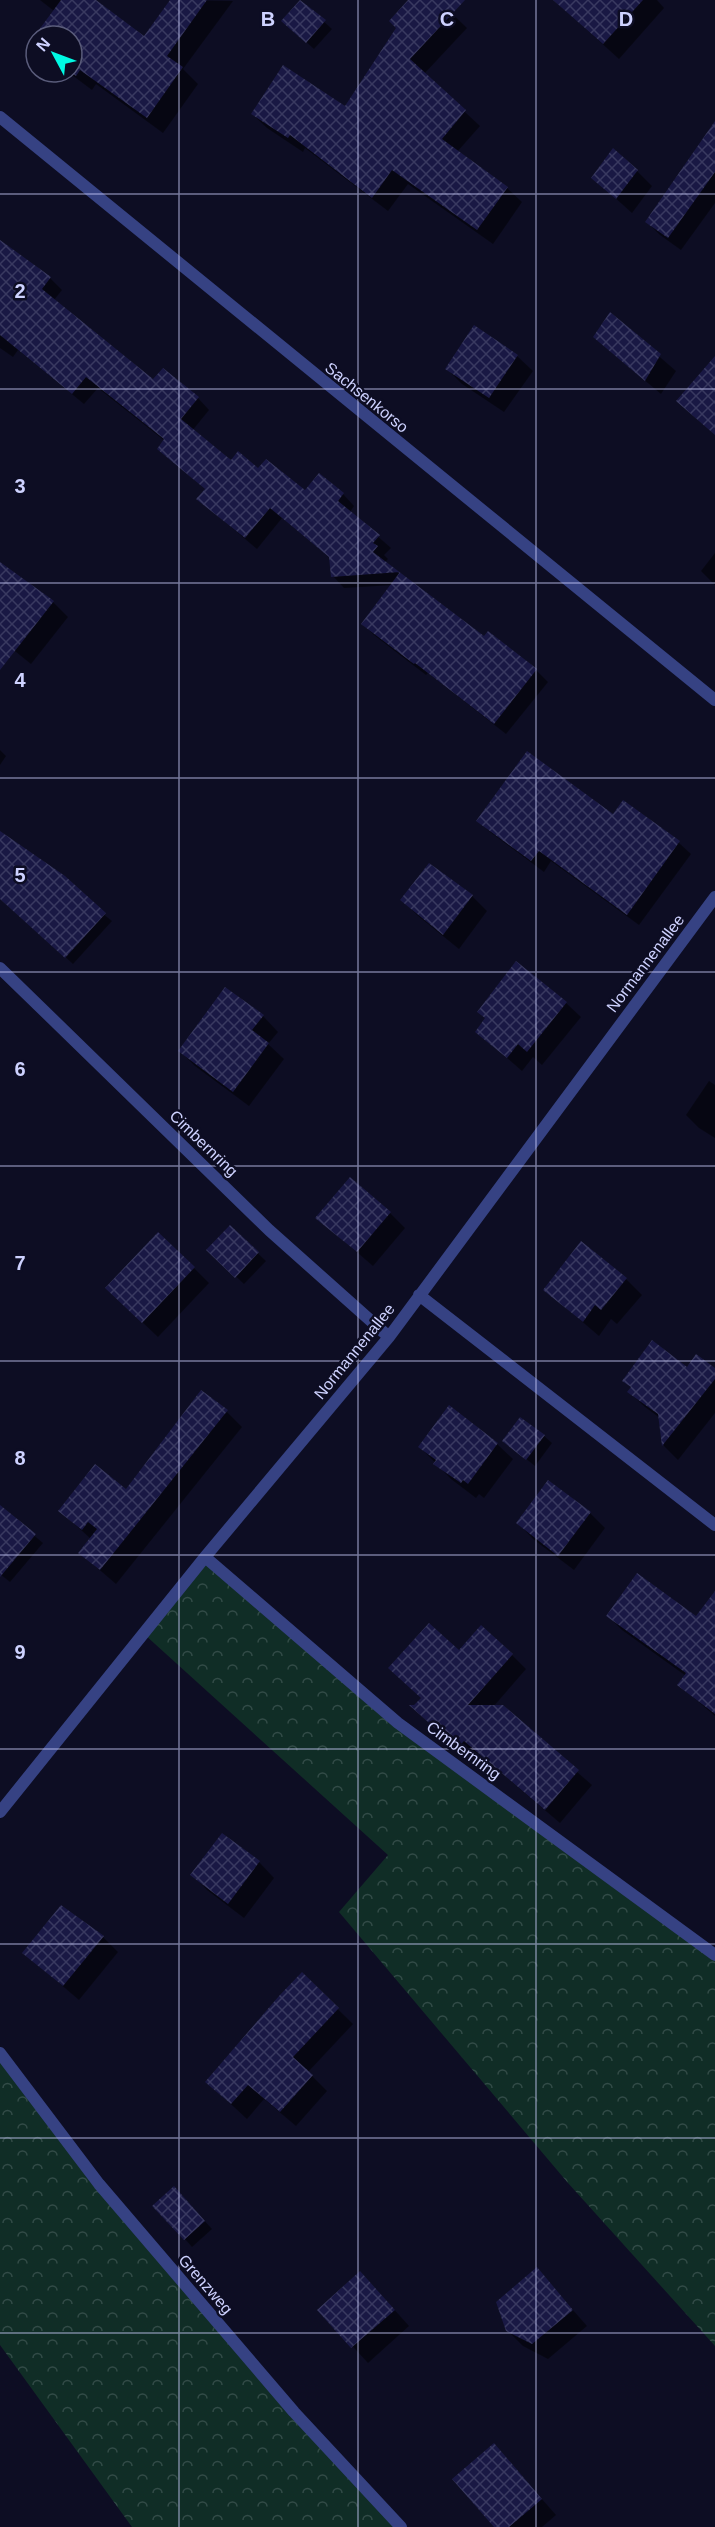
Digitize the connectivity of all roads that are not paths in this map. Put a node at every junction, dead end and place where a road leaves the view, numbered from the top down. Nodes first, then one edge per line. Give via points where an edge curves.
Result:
1 (0, 117) edge
2 (715, 700) edge
3 (715, 897) edge
4 (0, 968) edge
5 (419, 1295) junction
6 (389, 1337) junction
7 (715, 1525) edge
8 (205, 1557) junction
9 (0, 1812) edge
10 (715, 1955) edge
11 (0, 2053) edge
12 (401, 2527) edge

1 - 2 street, Sachsenkorso
3 - 5 street, Normannenallee
4 - 6 street, Cimbernring via 269,1230
5 - 6 street, Normannenallee
5 - 7 street
6 - 8 street, Normannenallee
8 - 9 street, Normannenallee
8 - 10 street, Cimbernring via 398,1723
11 - 12 street, Grenzweg via 99,2184 294,2412

